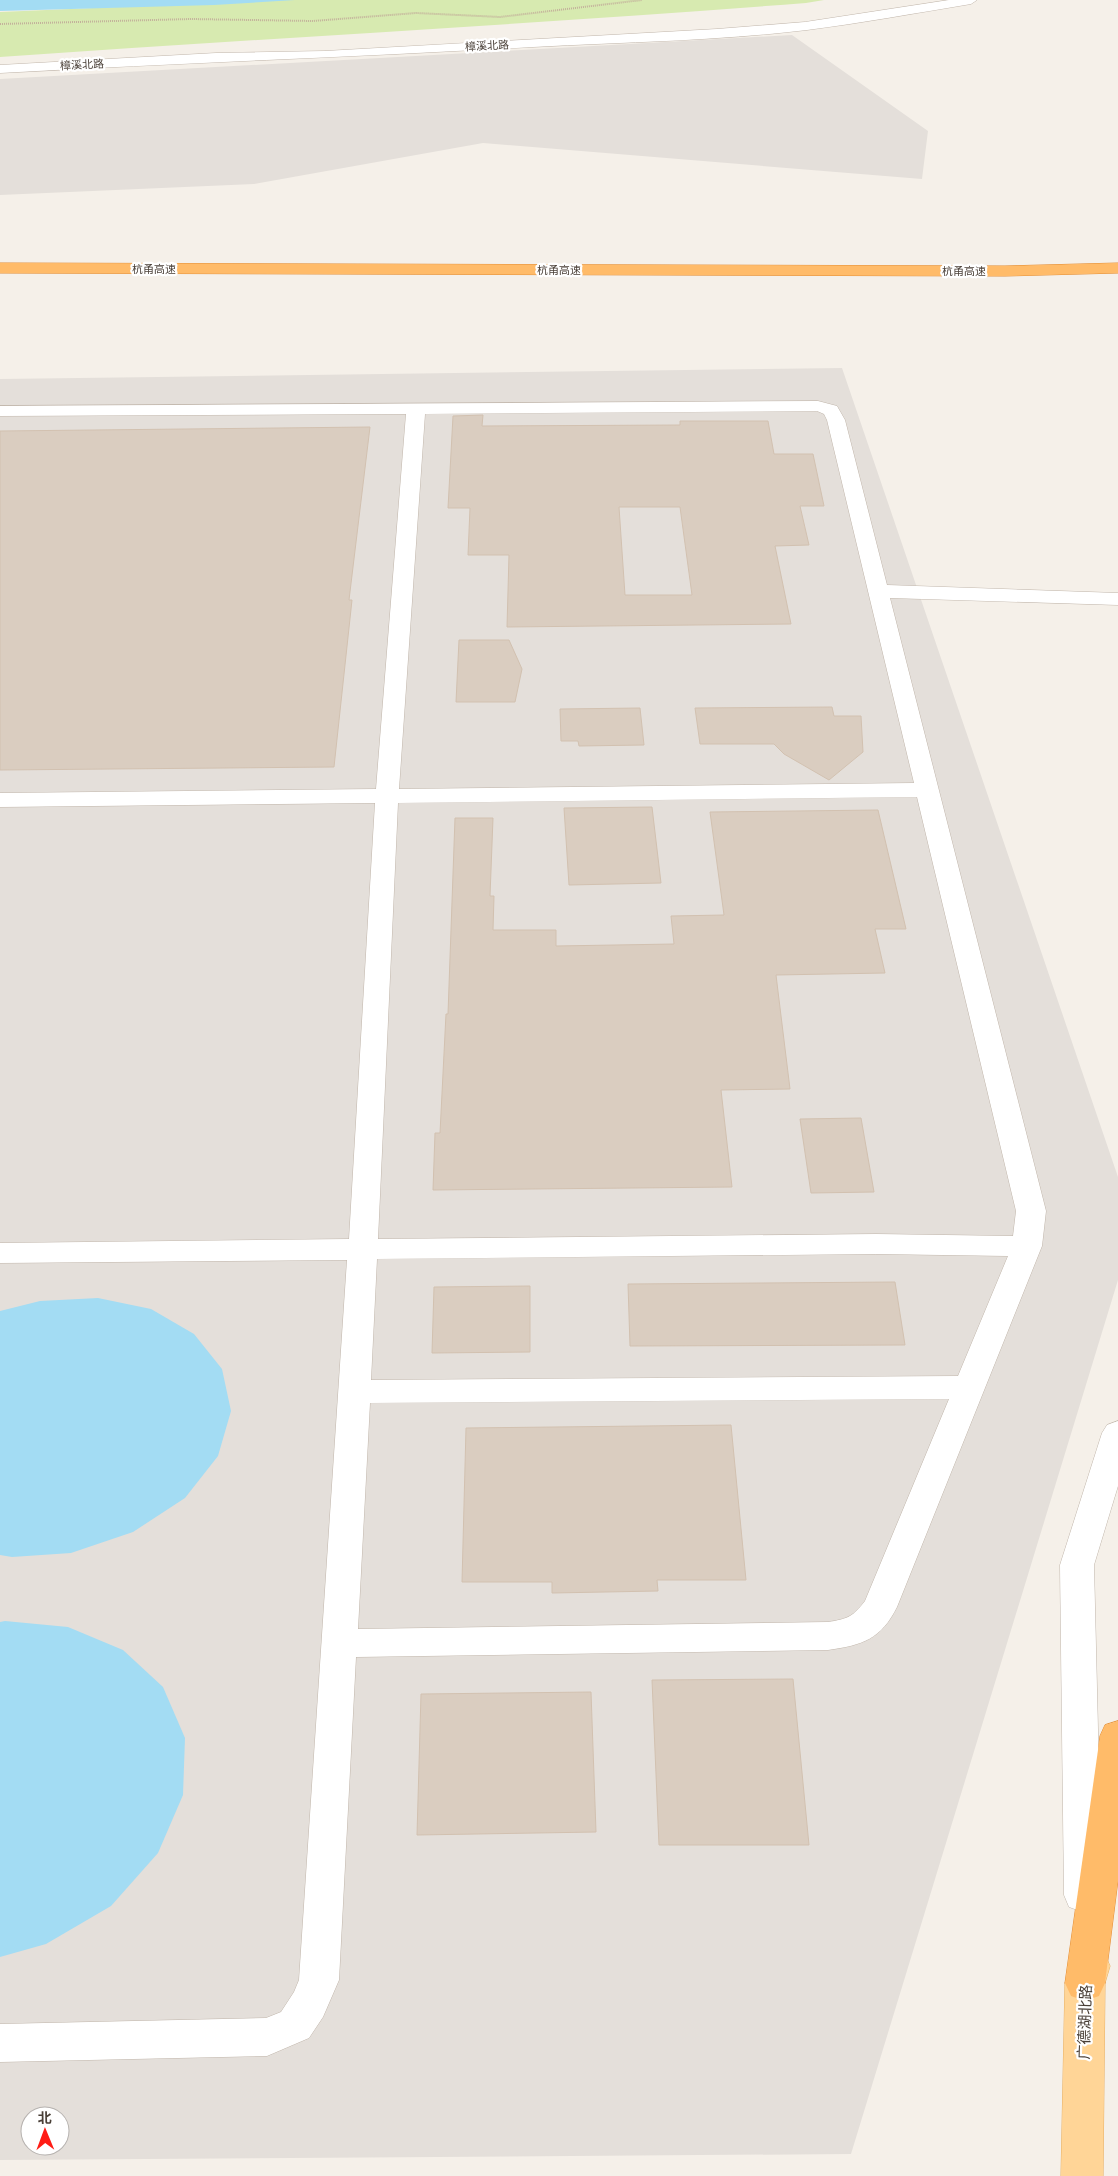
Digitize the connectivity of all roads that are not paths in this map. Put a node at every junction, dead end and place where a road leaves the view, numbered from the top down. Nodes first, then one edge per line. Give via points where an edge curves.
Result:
1 (971, 0) edge
2 (877, 3) dead end
3 (834, 9) dead end
4 (684, 22) dead end
5 (0, 62) edge
6 (0, 70) edge
7 (0, 268) edge
8 (1118, 268) edge
9 (0, 282) edge
10 (1118, 282) edge
11 (416, 408) junction
12 (0, 411) edge
13 (880, 591) junction
14 (1118, 599) edge
15 (927, 790) junction
16 (387, 796) junction
17 (0, 800) edge
18 (1027, 1246) junction
19 (363, 1248) junction
20 (0, 1253) edge
21 (969, 1387) junction
22 (354, 1392) junction
23 (1118, 1433) edge
24 (339, 1643) junction
25 (1118, 1736) edge
26 (1118, 1873) edge
27 (1085, 1983) junction
28 (0, 2043) edge
29 (1082, 2176) edge

1 - 6 street, 樟溪北路 via 833,22 717,33
2 - 3 street
4 - 5 street, 樟溪北路
7 - 8 highway, 杭甬高速 via 1005,271
9 - 10 highway, 杭甬高速
11 - 12 street
11 - 13 street via 818,406 831,410
11 - 16 street
13 - 14 street
13 - 15 street
15 - 16 street
15 - 18 street via 1031,1211
16 - 17 street
16 - 19 street
18 - 19 street
18 - 21 street
19 - 20 street
19 - 22 street
21 - 22 street
21 - 24 street via 880,1606 869,1623 854,1633
22 - 24 street
23 - 27 street via 1077,1565
24 - 28 street via 319,1980 295,2025 267,2037
25 - 27 highway
26 - 27 main road, 广德湖北路
27 - 29 main road, 广德湖北路

